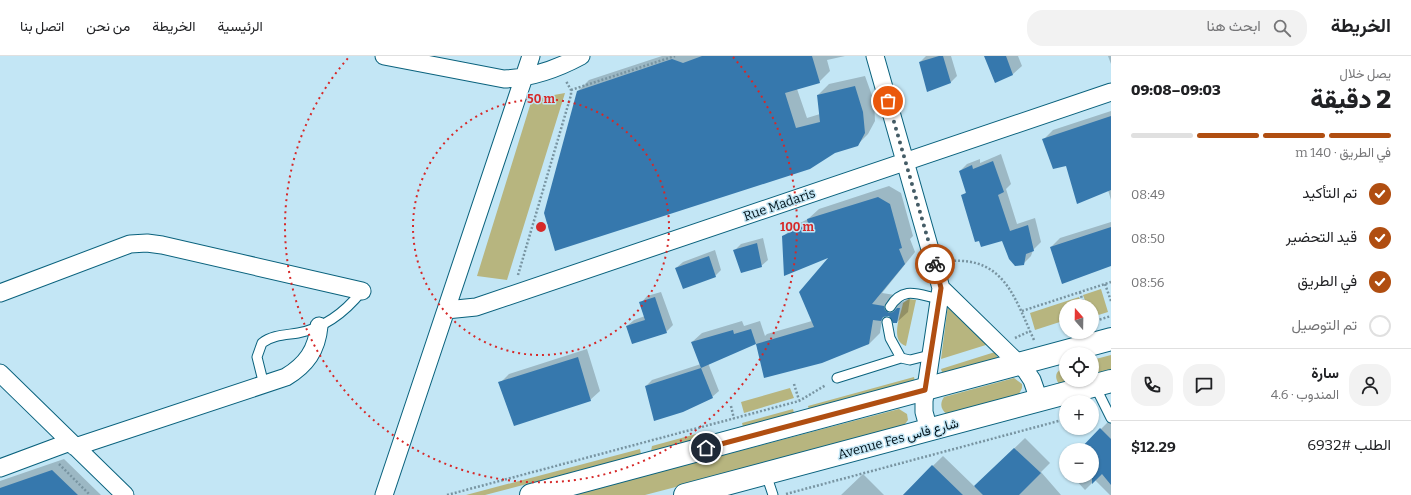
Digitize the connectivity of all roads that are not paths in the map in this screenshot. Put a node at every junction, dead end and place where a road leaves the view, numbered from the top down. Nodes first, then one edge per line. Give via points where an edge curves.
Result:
1 (384, 56) edge
2 (531, 56) edge
3 (581, 56) edge
4 (875, 56) edge
5 (524, 78) junction
6 (1111, 92) edge
7 (906, 161) junction
8 (362, 291) joint
9 (0, 293) edge
10 (940, 294) junction
11 (890, 307) dead end
12 (446, 310) junction
13 (887, 322) dead end
14 (319, 326) junction
15 (1111, 339) edge
16 (930, 355) junction
17 (900, 358) junction
18 (1018, 364) junction
19 (0, 373) edge
20 (837, 378) road end
21 (1103, 383) edge
22 (264, 385) junction
23 (925, 390) junction
24 (1039, 400) junction
25 (1111, 418) edge
26 (929, 430) junction
27 (73, 444) junction
28 (0, 468) edge
29 (766, 473) junction
30 (125, 495) edge
31 (384, 495) edge
32 (531, 495) edge
33 (684, 495) edge
34 (773, 495) edge

1 - 5 street via 486,77
2 - 5 street
3 - 5 street
4 - 7 street
5 - 12 street
6 - 7 street, Rue Madaris
7 - 10 street via 934,262
7 - 12 street, Rue Madaris via 476,307
8 - 9 street via 147,243 130,244
8 - 14 lane via 343,311
10 - 11 lane via 904,293 895,298
10 - 16 street
10 - 18 street via 1000,345
12 - 31 street
13 - 17 lane via 890,338
14 - 22 street via 315,347 303,365 286,377
14 - 22 lane via 300,333 271,338 262,343 257,357
15 - 18 main road
16 - 17 lane via 910,360
16 - 23 street
17 - 20 lane
18 - 23 main road
18 - 24 street via 1032,380
19 - 27 street
21 - 24 main road, Avenue Fes شارع فاس
21 - 25 lane
22 - 27 street
23 - 26 street via 924,412
23 - 32 main road
24 - 26 main road, Avenue Fes شارع فاس
26 - 29 main road, Avenue Fes شارع فاس
27 - 28 street
27 - 30 street
29 - 33 main road, Avenue Fes شارع فاس
29 - 34 lane

